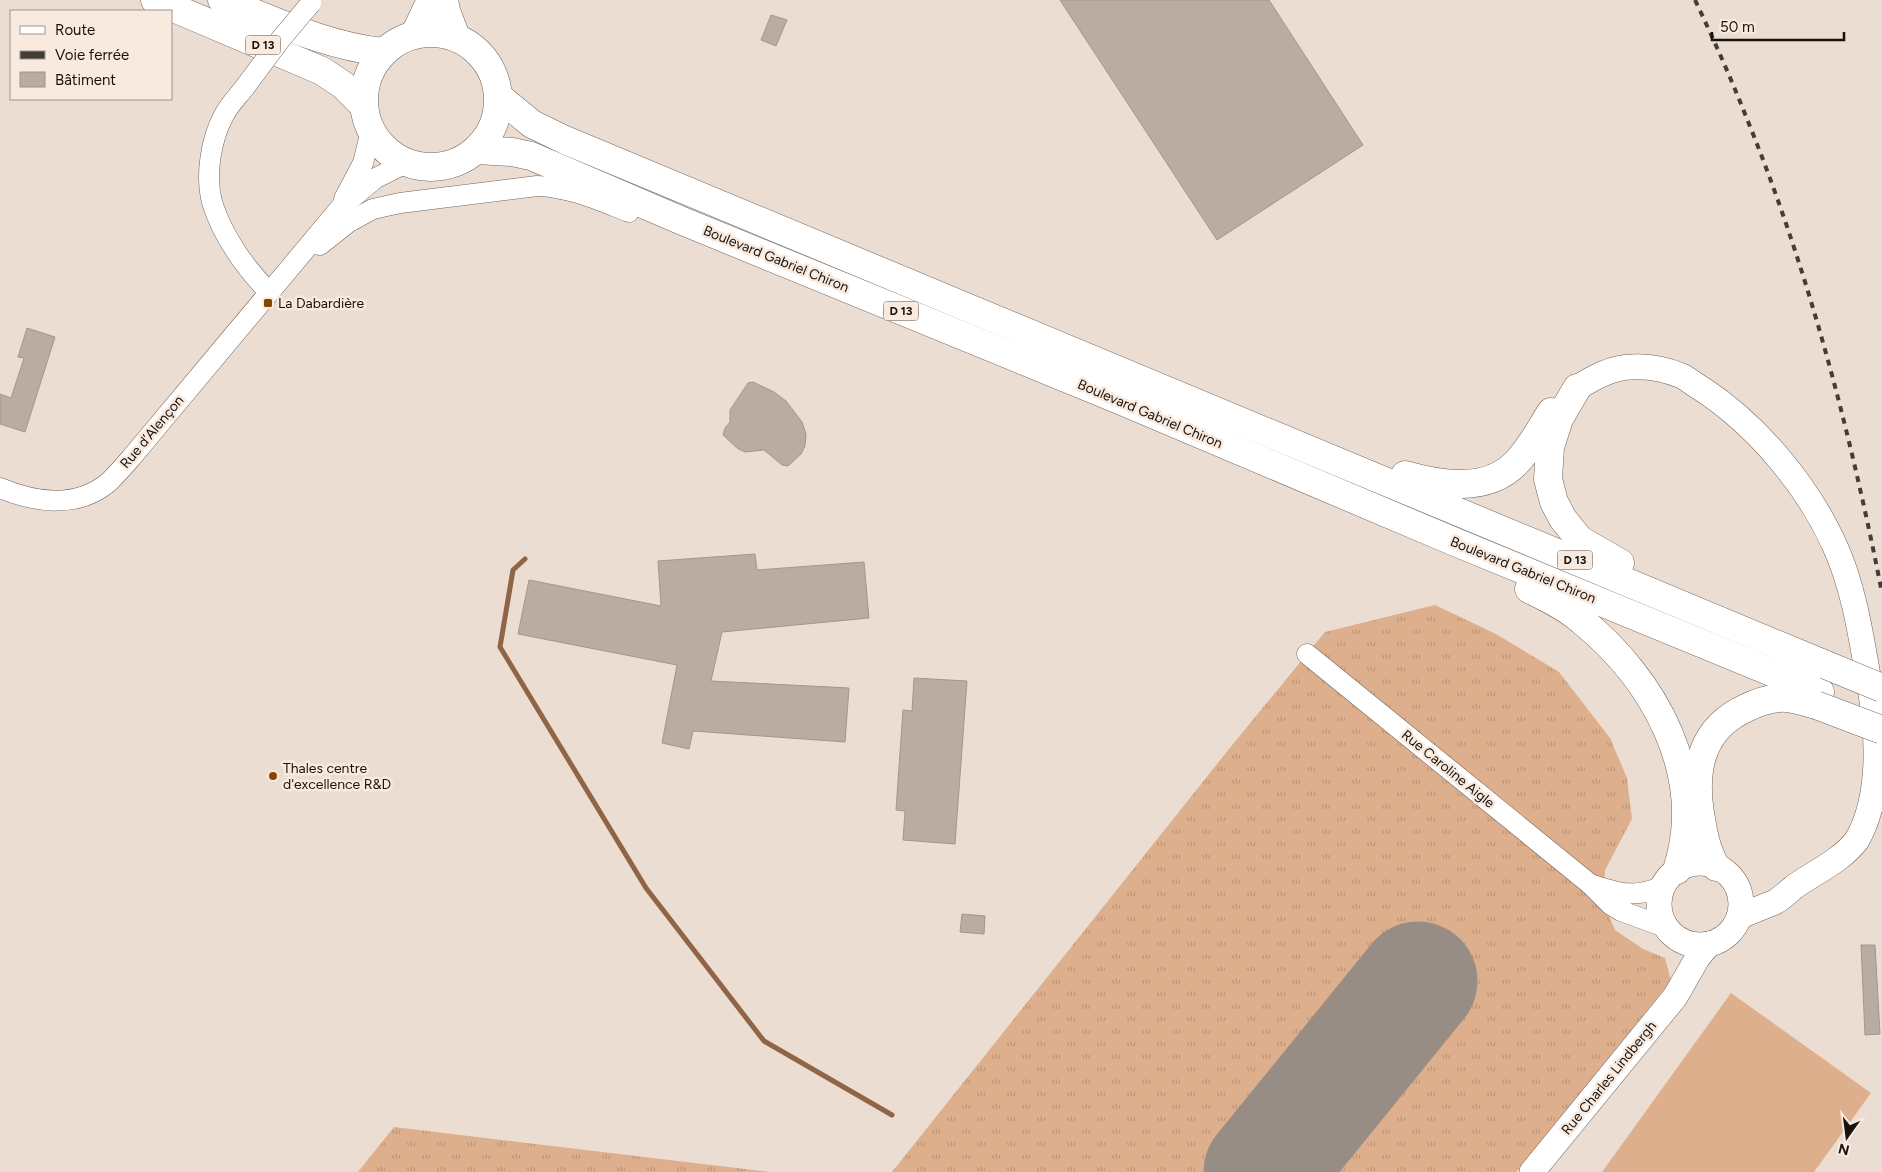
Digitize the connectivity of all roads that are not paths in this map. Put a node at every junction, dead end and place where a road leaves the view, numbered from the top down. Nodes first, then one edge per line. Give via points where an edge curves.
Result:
1 (155, 0) edge
2 (222, 0) edge
3 (431, 0) edge
4 (444, 0) edge
5 (312, 1) edge
6 (415, 34) junction
7 (456, 37) junction
8 (383, 52) junction
9 (499, 97) junction
10 (363, 105) junction
11 (371, 131) junction
12 (476, 150) junction
13 (406, 163) junction
14 (340, 208) junction
15 (680, 220) junction
16 (303, 253) junction
17 (269, 292) junction
18 (1577, 388) junction
19 (1324, 455) junction
20 (0, 488) edge
21 (1455, 542) junction
22 (1779, 645) junction
23 (1307, 654) dead end
24 (1882, 688) edge
25 (1818, 698) junction
26 (1882, 718) edge
27 (1882, 730) edge
28 (1716, 867) junction
29 (1670, 878) junction
30 (1590, 884) junction
31 (1794, 887) junction
32 (1737, 888) junction
33 (1739, 917) junction
34 (1671, 932) junction
35 (1709, 944) junction
36 (1684, 982) junction
37 (1532, 1172) edge

1 - 10 main road, D 13 via 322,71 343,85
2 - 8 main road, D 13 via 333,43
3 - 6 main road
4 - 7 main road
5 - 17 street, bridge via 224,114 216,132 209,175 212,201 227,238
6 - 7 main road via 436,32
6 - 8 main road
7 - 9 main road via 473,46 486,60 495,78
8 - 10 main road via 365,86
9 - 12 main road via 494,126
9 - 19 main road, Boulevard Gabriel Chiron / D 13 via 532,124 565,140
10 - 11 main road
11 - 13 main road via 380,145
11 - 14 street via 363,163
12 - 13 main road via 461,161 443,167
12 - 15 main road, Boulevard Gabriel Chiron / D 13 via 531,156
13 - 14 street via 376,178
14 - 16 street, Rue d’Alençon
15 - 16 street via 648,219 571,190 537,186 400,202 373,209 349,222 323,244
15 - 21 main road, Boulevard Gabriel Chiron / D 13
16 - 17 street, Rue d’Alençon
17 - 20 street, Rue d’Alençon via 109,482 86,495 61,502 39,501
18 - 19 main road via 1551,412 1533,443 1515,465 1494,478 1476,483 1458,485 1427,481 1362,460
18 - 22 main road via 1559,419 1550,447 1548,479 1554,502 1580,540 1614,560 1729,614
18 - 31 street via 1598,375 1630,367 1658,369 1682,377 1737,416 1771,450 1804,490 1835,546 1856,610 1880,767 1874,805 1857,840 1820,871
19 - 22 main road, Boulevard Gabriel Chiron / D 13
21 - 25 main road, Boulevard Gabriel Chiron / D 13
21 - 29 main road via 1470,559 1580,619 1627,664 1650,696 1677,750 1685,797 1684,845
22 - 24 main road, Boulevard Gabriel Chiron / D 13, bridge
23 - 30 street, Rue Caroline Aigle
25 - 26 main road, D 13
25 - 27 main road, bridge
25 - 28 main road via 1779,698 1753,704 1731,715 1715,731 1704,750 1697,782 1705,841
28 - 29 street via 1690,865
28 - 32 street via 1729,876
29 - 30 street, Rue Caroline Aigle via 1642,893 1624,894
29 - 34 street via 1660,896 1659,906 1661,917
30 - 34 street, Rue Caroline Aigle via 1611,905
31 - 32 street via 1773,892
31 - 33 street via 1777,901
32 - 33 street via 1741,903
33 - 35 street via 1726,936
34 - 35 street via 1693,944
34 - 36 street via 1684,968
35 - 36 street, Rue Charles Lindbergh
36 - 37 street, Rue Charles Lindbergh

